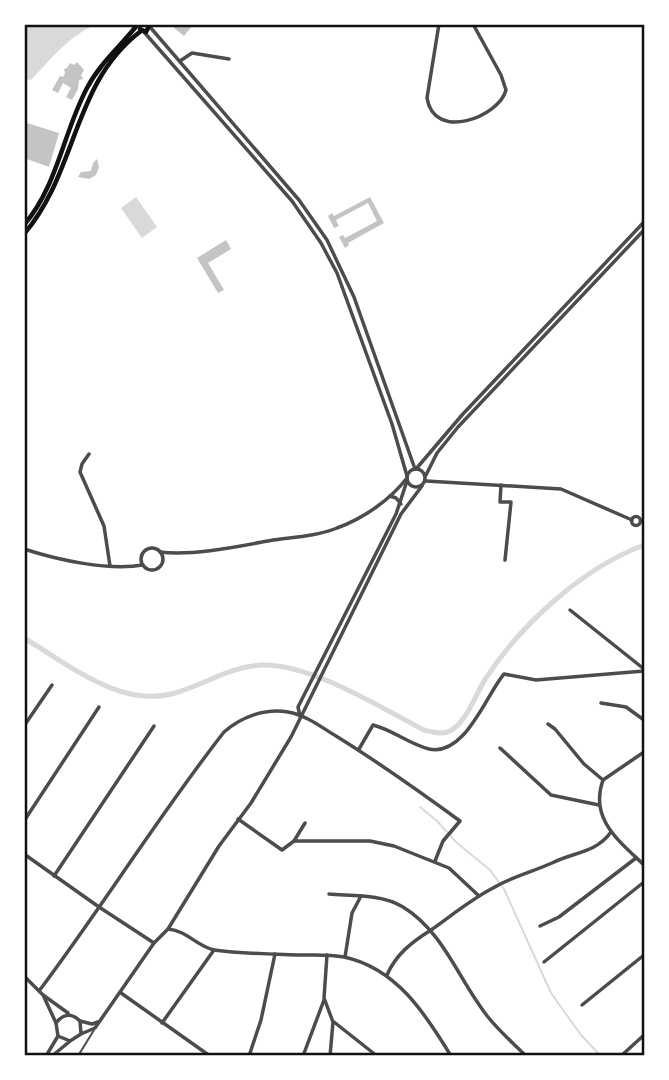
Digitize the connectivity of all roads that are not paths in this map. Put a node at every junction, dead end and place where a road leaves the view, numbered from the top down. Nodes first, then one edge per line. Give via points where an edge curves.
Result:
1 (439, 24) edge
2 (473, 24) edge
3 (150, 26) edge
4 (140, 28) edge
5 (229, 59) dead end
6 (180, 61) junction
7 (645, 222) edge
8 (24, 225) edge
9 (645, 230) edge
10 (24, 234) edge
11 (89, 454) dead end
12 (415, 469) junction
13 (407, 478) junction
14 (426, 478) junction
15 (501, 485) junction
16 (422, 486) junction
17 (390, 496) junction
18 (401, 504) junction
19 (632, 520) dead end
20 (24, 549) edge
21 (160, 552) junction
22 (505, 560) dead end
23 (143, 565) junction
24 (110, 566) junction
25 (570, 610) dead end
26 (645, 670) edge
27 (52, 685) dead end
28 (601, 703) dead end
29 (99, 707) dead end
30 (300, 716) junction
31 (645, 720) edge
32 (548, 724) dead end
33 (24, 726) edge
34 (155, 726) dead end
35 (500, 748) dead end
36 (359, 749) junction
37 (645, 752) edge
38 (603, 780) junction
39 (599, 805) junction
40 (238, 819) junction
41 (24, 821) edge
42 (305, 823) dead end
43 (611, 832) junction
44 (294, 841) junction
45 (24, 854) edge
46 (636, 858) junction
47 (435, 861) junction
48 (645, 866) edge
49 (54, 876) junction
50 (645, 882) edge
51 (329, 894) dead end
52 (361, 896) junction
53 (479, 896) junction
54 (99, 908) junction
55 (540, 926) dead end
56 (169, 929) junction
57 (431, 930) junction
58 (154, 943) junction
59 (214, 950) junction
60 (275, 954) junction
61 (327, 955) junction
62 (645, 955) edge
63 (345, 957) junction
64 (544, 962) dead end
65 (387, 975) junction
66 (24, 976) edge
67 (41, 993) junction
68 (121, 993) junction
69 (324, 998) junction
70 (582, 1005) dead end
71 (69, 1014) junction
72 (80, 1021) junction
73 (100, 1022) junction
74 (333, 1022) junction
75 (56, 1023) junction
76 (162, 1023) junction
77 (95, 1028) junction
78 (80, 1034) junction
79 (645, 1035) edge
80 (58, 1036) junction
81 (70, 1041) junction
82 (46, 1055) edge
83 (52, 1055) edge
84 (78, 1055) edge
85 (210, 1055) edge
86 (249, 1055) edge
87 (303, 1055) edge
88 (330, 1055) edge
89 (377, 1055) edge
90 (451, 1055) edge
91 (526, 1055) edge
92 (621, 1055) edge

1 - 2 street via 427,98 438,117 452,123 470,120 501,102 506,90
3 - 4 main road
3 - 6 street
4 - 8 main road via 107,58 87,87 52,179
4 - 10 main road via 97,80 56,186
4 - 13 street via 292,201 321,243 337,273
5 - 6 street via 192,53
6 - 12 street via 299,200 327,240 354,297
7 - 12 street
9 - 14 street via 466,418 437,453
11 - 24 street via 80,472 104,526
12 - 13 street
12 - 14 street
13 - 16 street via 413,487
13 - 17 street
13 - 18 street
14 - 15 street
14 - 16 street
15 - 19 street via 561,489
15 - 22 street via 500,502 511,502
16 - 30 street via 401,514
17 - 18 street
17 - 21 street via 352,522 325,532 220,549
18 - 30 street via 298,707
20 - 24 street
21 - 23 street via 147,549 141,558
21 - 23 street via 158,568
23 - 24 street
25 - 26 street
26 - 36 street via 536,681 504,674 474,722 451,745 428,749 373,725
27 - 33 street
28 - 31 street via 626,707
29 - 41 street
30 - 36 street
30 - 40 street
30 - 54 street via 261,712 224,732
32 - 38 street
34 - 49 street
35 - 39 street via 554,797
36 - 47 street via 460,821
37 - 38 street
38 - 39 street
39 - 43 street
40 - 44 street via 282,850
40 - 56 street
42 - 44 street
43 - 46 street
43 - 53 street via 589,851
44 - 47 street via 370,841
45 - 49 street
46 - 48 street
46 - 55 street
47 - 53 street via 456,873
49 - 54 street
50 - 64 street
51 - 52 street
52 - 57 street via 401,906
52 - 63 street via 352,913
53 - 57 street
54 - 58 street
54 - 67 street
56 - 58 street
56 - 59 street
57 - 65 street via 407,946
57 - 91 street via 489,1018
58 - 68 street
59 - 60 street
59 - 76 street
60 - 61 street
60 - 86 street
61 - 63 street
61 - 69 street
62 - 70 street
63 - 65 street
65 - 90 street via 406,992
66 - 67 street
67 - 71 street
67 - 75 street
68 - 73 street
68 - 76 street
69 - 74 street
69 - 87 street
71 - 72 street
71 - 75 street
72 - 73 street
72 - 78 street
73 - 77 street
74 - 88 street
74 - 89 street
75 - 80 street
76 - 85 street
77 - 78 street
77 - 84 lane
78 - 81 street
79 - 92 street
80 - 81 street
80 - 82 street
81 - 83 street

